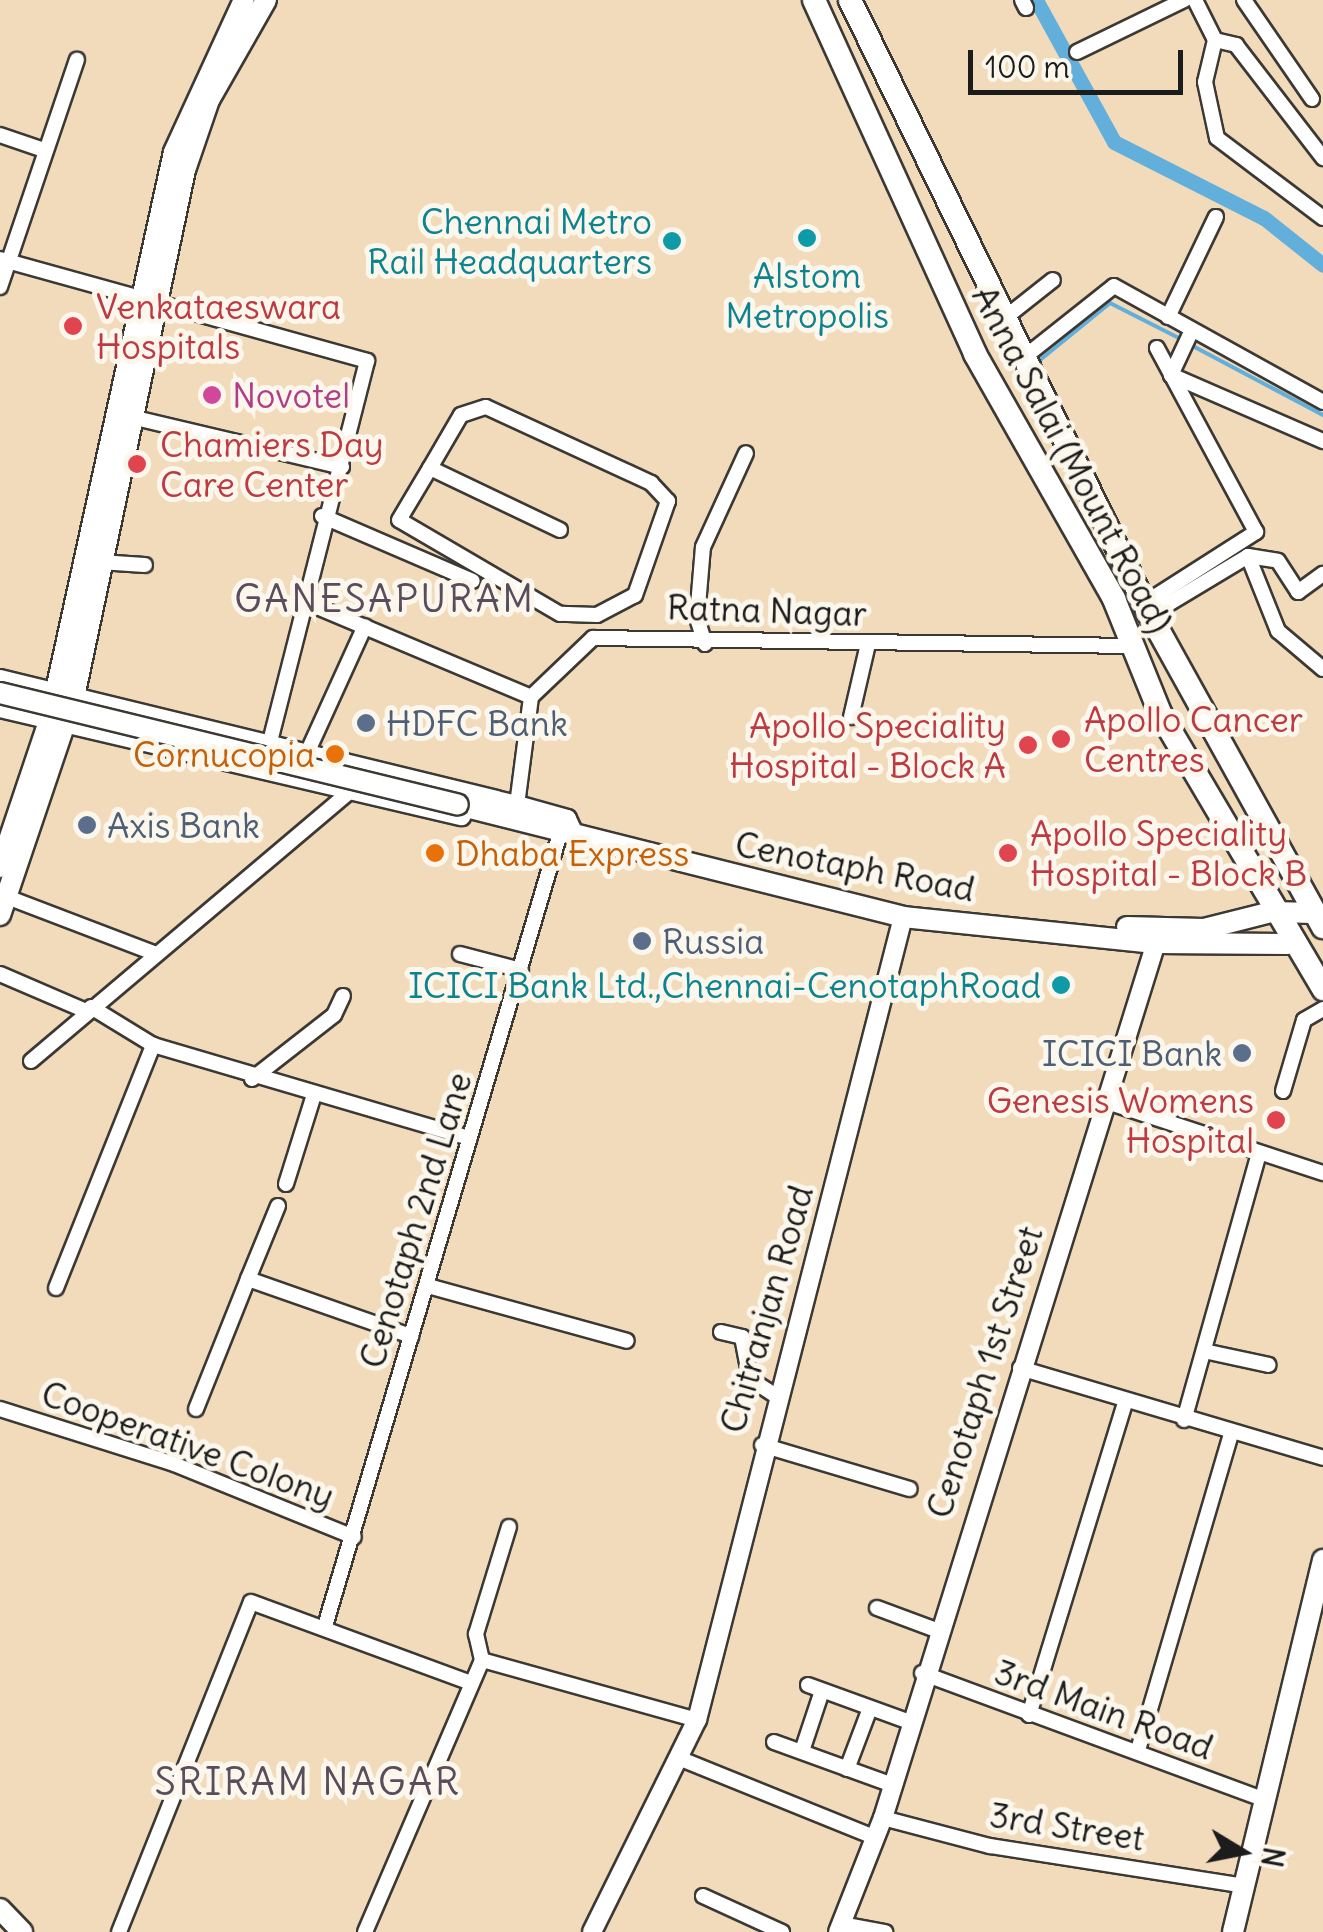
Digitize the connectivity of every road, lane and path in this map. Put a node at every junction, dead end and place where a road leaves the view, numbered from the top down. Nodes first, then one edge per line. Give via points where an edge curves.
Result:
1 (244, 0) edge
2 (266, 0) edge
3 (814, 0) edge
4 (850, 0) edge
5 (1244, 0) edge
6 (1194, 1) edge
7 (1215, 40) junction
8 (1077, 52) dead end
9 (77, 60) dead end
10 (1312, 99) dead end
11 (0, 135) edge
12 (44, 150) junction
13 (1323, 158) edge
14 (1216, 217) dead end
15 (1323, 218) edge
16 (4, 260) edge
17 (1053, 280) dead end
18 (0, 288) edge
19 (145, 298) junction
20 (1168, 317) junction
21 (1000, 321) junction
22 (1190, 332) junction
23 (1157, 348) dead end
24 (1017, 351) junction
25 (980, 362) junction
26 (1171, 375) junction
27 (1323, 402) edge
28 (127, 416) junction
29 (1323, 441) edge
30 (746, 454) dead end
31 (342, 467) junction
32 (430, 468) junction
33 (322, 516) junction
34 (560, 530) dead end
35 (1248, 556) junction
36 (100, 562) junction
37 (145, 565) dead end
38 (1323, 574) edge
39 (473, 581) dead end
40 (303, 600) junction
41 (1148, 609) junction
42 (615, 613) junction
43 (584, 616) junction
44 (365, 626) junction
45 (622, 637) junction
46 (593, 638) junction
47 (706, 644) junction
48 (868, 644) junction
49 (1134, 646) junction
50 (1323, 669) edge
51 (0, 678) edge
52 (0, 692) edge
53 (65, 695) junction
54 (532, 697) junction
55 (0, 708) edge
56 (851, 717) dead end
57 (59, 721) junction
58 (270, 742) junction
59 (308, 751) junction
60 (352, 790) junction
61 (517, 805) junction
62 (532, 822) junction
63 (576, 834) junction
64 (0, 867) edge
65 (4, 906) edge
66 (1271, 912) junction
67 (904, 916) junction
68 (1318, 920) edge
69 (1158, 935) junction
70 (1288, 944) junction
71 (154, 954) junction
72 (460, 954) dead end
73 (521, 970) junction
74 (0, 974) edge
75 (1323, 989) edge
76 (343, 996) dead end
77 (89, 1009) junction
78 (1323, 1009) edge
79 (152, 1045) junction
80 (31, 1062) dead end
81 (252, 1080) junction
82 (1283, 1091) dead end
83 (314, 1098) junction
84 (1104, 1101) junction
85 (470, 1138) junction
86 (1258, 1156) junction
87 (1323, 1173) edge
88 (286, 1184) dead end
89 (278, 1206) dead end
90 (248, 1279) junction
91 (428, 1286) junction
92 (56, 1288) dead end
93 (720, 1332) dead end
94 (410, 1336) junction
95 (626, 1341) dead end
96 (1204, 1351) junction
97 (1269, 1364) dead end
98 (1020, 1368) junction
99 (776, 1396) junction
100 (1126, 1404) junction
101 (196, 1408) dead end
102 (0, 1409) edge
103 (1184, 1420) junction
104 (1231, 1434) junction
105 (762, 1445) junction
106 (1323, 1458) edge
107 (910, 1489) dead end
108 (510, 1527) dead end
109 (354, 1537) junction
110 (1323, 1560) edge
111 (876, 1608) dead end
112 (325, 1626) junction
113 (936, 1630) junction
114 (482, 1660) junction
115 (922, 1674) junction
116 (471, 1683) junction
117 (870, 1708) junction
118 (1029, 1716) junction
119 (697, 1720) junction
120 (906, 1721) junction
121 (774, 1742) dead end
122 (1138, 1750) junction
123 (802, 1751) junction
124 (680, 1758) junction
125 (847, 1769) junction
126 (890, 1784) junction
127 (1266, 1800) junction
128 (883, 1818) junction
129 (872, 1836) junction
130 (1244, 1886) junction
131 (703, 1896) dead end
132 (0, 1909) edge
133 (839, 1928) edge
134 (22, 1932) edge
135 (118, 1932) edge
136 (365, 1932) edge
137 (592, 1932) edge
138 (782, 1932) edge
139 (885, 1932) edge
140 (1234, 1932) edge

1 - 19 main road via 174,152
2 - 19 main road via 209,100
3 - 25 main road, Anna Salai (Mount Road)
4 - 21 main road, Anna Salai (Mount Road)
5 - 10 street
6 - 7 street
6 - 8 street
7 - 13 street via 1236,46
7 - 15 street via 1206,82 1217,138
9 - 12 street
11 - 12 street
12 - 16 street
14 - 20 street
16 - 18 street
16 - 19 street
17 - 21 street
19 - 28 main road
19 - 31 street via 367,360
19 - 53 main road
20 - 22 street
20 - 24 street via 1114,286
21 - 24 main road, Anna Salai (Mount Road)
22 - 26 street
22 - 27 street
23 - 26 street
24 - 25 main road
24 - 41 main road, Anna Salai (Mount Road)
25 - 49 main road, Anna Salai (Mount Road)
26 - 29 street
26 - 41 street via 1256,532
28 - 31 street
28 - 36 main road
30 - 47 street via 703,547 697,618
31 - 33 street
32 - 34 street
32 - 42 street via 461,415 486,407 662,490 666,516 635,595
32 - 43 street via 400,528 560,614
33 - 39 street
33 - 40 street
35 - 38 street via 1278,561 1298,592
35 - 41 street
35 - 50 street via 1278,630
36 - 37 street
36 - 53 main road
40 - 44 street
40 - 58 street
41 - 68 main road, Anna Salai (Mount Road)
42 - 43 street
42 - 45 street
43 - 46 street
44 - 54 street
44 - 59 street
45 - 46 street, Ratna Nagar
45 - 47 street, Ratna Nagar
46 - 54 street
47 - 48 street, Ratna Nagar
48 - 49 street, Ratna Nagar
48 - 56 street
49 - 66 main road, Anna Salai (Mount Road) via 1160,713
51 - 53 street, Cenotaph Road
52 - 62 main road, bridge
53 - 57 main road
53 - 58 street, Cenotaph Road
54 - 61 street
55 - 57 street
57 - 60 street
57 - 64 main road
57 - 65 main road
58 - 59 street, Cenotaph Road
59 - 61 street, Cenotaph Road
60 - 62 street via 515,828
60 - 71 street
61 - 63 street, Cenotaph Road via 567,819
62 - 63 main road
63 - 67 main road, Cenotaph Road
63 - 69 main road, Cenotaph Road via 903,904
63 - 73 street, Cenotaph 2nd Lane
65 - 71 street
66 - 68 main road, Cenotaph Road
66 - 69 main road, Cenotaph Road
66 - 70 main road, Anna Salai (Mount Road)
67 - 69 main road, Cenotaph Road
67 - 99 street, Chitranjan Road
69 - 70 main road, Cenotaph Road
69 - 84 street, Cenotaph 1st Street
70 - 75 main road, Anna Salai (Mount Road)
71 - 77 street
72 - 73 street
73 - 85 street, Cenotaph 2nd Lane
74 - 77 street
76 - 81 street via 334,1015
77 - 79 street
77 - 80 street
78 - 82 street via 1304,1020
79 - 81 street
79 - 92 street
81 - 83 street
83 - 85 street
83 - 88 street
84 - 86 street
84 - 98 street, Cenotaph 1st Street
85 - 91 street, Cenotaph 2nd Lane
86 - 87 street
86 - 96 street
89 - 90 street
90 - 94 street
90 - 101 street
91 - 94 street, Cenotaph 2nd Lane
91 - 95 street
93 - 99 street via 742,1337 750,1379
94 - 109 street, Cenotaph 2nd Lane
96 - 97 street
96 - 103 street
98 - 100 street
98 - 113 street, Cenotaph 1st Street
99 - 105 street, Chitranjan Road
100 - 103 street
100 - 118 street
102 - 109 street, Cooperative Colony via 174,1464
103 - 104 street
104 - 106 street
104 - 122 street
105 - 107 street
105 - 119 street, Chitranjan Road
108 - 114 street via 476,1634
109 - 112 street, Cenotaph 2nd Lane
110 - 127 main road
111 - 113 street
112 - 116 street
112 - 135 street via 251,1602
113 - 115 street, Cenotaph 1st Street
114 - 116 street
114 - 119 street
115 - 118 street, 3rd Main Road
115 - 120 street, Cenotaph 1st Street
116 - 136 street
117 - 120 street
117 - 123 street via 815,1688
117 - 125 street
118 - 122 street, 3rd Main Road
119 - 124 street, Chitranjan Road
120 - 126 street, Cenotaph 1st Street
121 - 123 street
122 - 127 street, 3rd Main Road
123 - 125 street
124 - 129 street
124 - 137 street, Chitranjan Road
125 - 126 street
126 - 128 street, Cenotaph 1st Street
127 - 130 main road
128 - 129 street, Cenotaph 1st Street
128 - 130 street, 3rd Street via 990,1846
129 - 133 street, Cenotaph 1st Street
130 - 140 main road
131 - 138 street
132 - 134 main road
133 - 139 street

